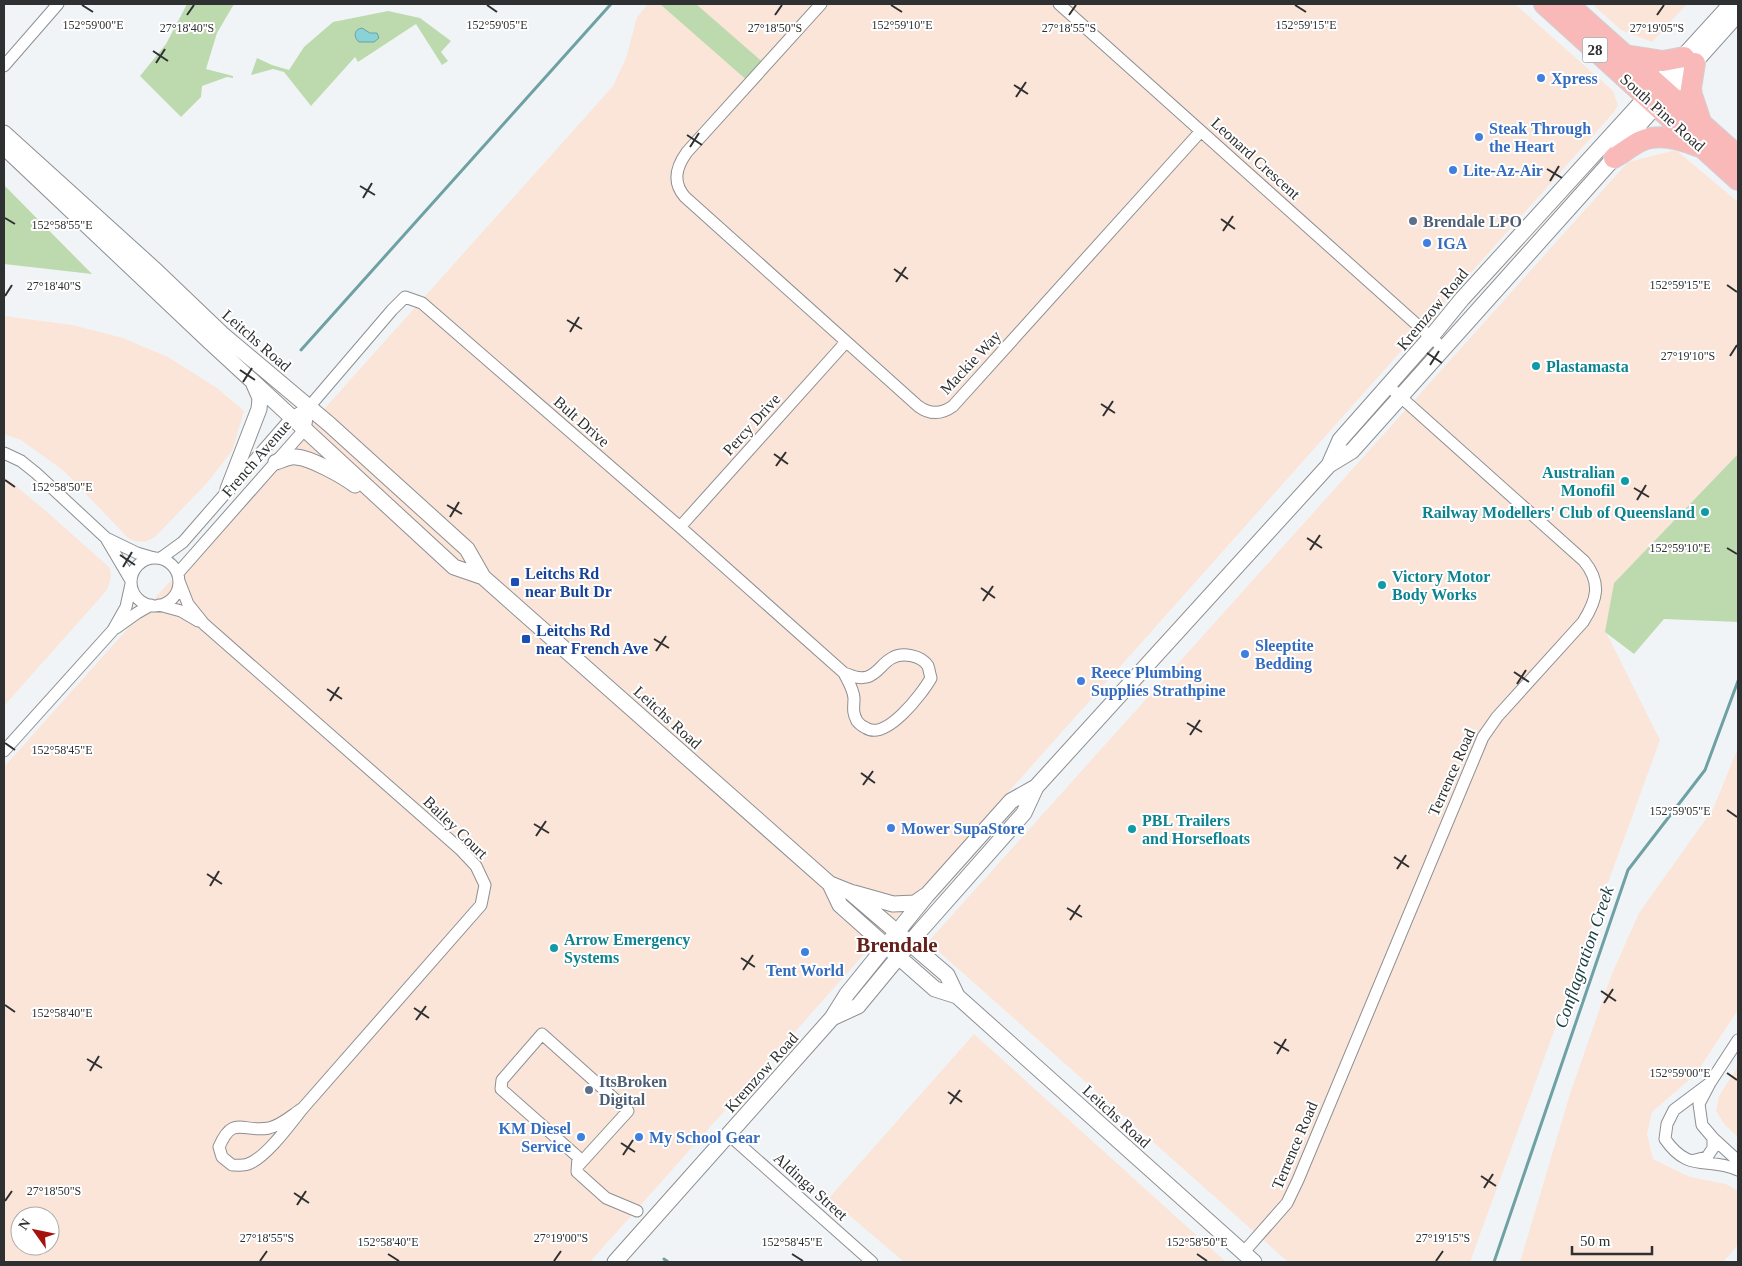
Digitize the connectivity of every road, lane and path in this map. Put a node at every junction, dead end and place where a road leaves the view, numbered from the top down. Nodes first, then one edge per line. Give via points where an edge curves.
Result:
1 (58, 4) edge
2 (821, 4) edge
3 (1059, 4) edge
4 (1544, 4) edge
5 (1568, 4) edge
6 (1731, 4) edge
7 (1738, 14) edge
8 (1625, 55) junction
9 (1689, 60) junction
10 (4, 66) edge
11 (1657, 95) junction
12 (1701, 123) junction
13 (1201, 131) junction
14 (4, 133) edge
15 (4, 147) edge
16 (1704, 149) junction
17 (1738, 156) edge
18 (1614, 158) junction
19 (1738, 180) edge
20 (1431, 337) junction
21 (846, 342) junction
22 (1443, 348) junction
23 (253, 382) junction
24 (1388, 386) junction
25 (1401, 397) junction
26 (309, 407) junction
27 (292, 417) junction
28 (304, 429) junction
29 (4, 453) edge
30 (276, 462) junction
31 (1328, 465) junction
32 (228, 489) junction
33 (405, 520) junction
34 (680, 527) junction
35 (106, 538) junction
36 (158, 558) junction
37 (178, 577) junction
38 (483, 577) junction
39 (131, 582) junction
40 (155, 605) junction
41 (204, 624) junction
42 (113, 630) junction
43 (844, 673) junction
44 (4, 751) edge
45 (1036, 787) junction
46 (830, 884) junction
47 (850, 892) junction
48 (927, 895) junction
49 (896, 933) junction
50 (910, 944) junction
51 (886, 946) junction
52 (899, 957) junction
53 (958, 996) junction
54 (832, 1018) junction
55 (1738, 1040) edge
56 (1710, 1083) junction
57 (303, 1108) junction
58 (728, 1135) junction
59 (1713, 1138) junction
60 (1689, 1162) junction
61 (1738, 1162) edge
62 (578, 1166) junction
63 (1738, 1170) edge
64 (637, 1211) dead end
65 (1249, 1257) edge
66 (615, 1262) edge
67 (872, 1262) edge

1 - 10 street
2 - 21 street, Mackie Way via 687,152 678,167 676,179 685,197
3 - 13 street, Leonard Crescent
4 - 11 highway, South Pine Road / 28
5 - 8 highway, South Pine Road / 28
6 - 9 street, Kremzow Road
7 - 9 street, Kremzow Road
8 - 9 highway via 1662,61
8 - 11 highway, South Pine Road / 28
9 - 11 street, Kremzow Road
9 - 12 highway via 1692,95
11 - 12 highway, South Pine Road / 28
11 - 16 highway, South Pine Road / 28
11 - 18 street, Kremzow Road
11 - 20 street, Kremzow Road via 1462,299
12 - 17 highway, South Pine Road / 28
13 - 20 street, Leonard Crescent
13 - 21 street, Mackie Way via 948,410 935,413 922,409
14 - 26 street, Leitchs Road via 222,334
15 - 23 street, Leitchs Road
16 - 18 highway via 1682,140 1651,138
16 - 19 highway, South Pine Road / 28
18 - 22 street, Kremzow Road
20 - 22 street, Leonard Crescent
20 - 24 street, Kremzow Road
21 - 34 street, Percy Drive
22 - 25 street, Kremzow Road
23 - 27 street, Leitchs Road
23 - 32 street via 260,398 259,409
24 - 25 street, Terrence Road
24 - 31 street, Kremzow Road via 1340,440
25 - 31 street, Kremzow Road via 1352,451
25 - 65 street, Terrence Road via 1584,561 1595,578 1596,589 1583,622 1497,717 1483,737 1296,1186
26 - 27 street, French Avenue
26 - 28 street, French Avenue
26 - 34 street, Bult Drive via 405,297 422,303
26 - 38 street, Leitchs Road via 467,549
27 - 28 street, Leitchs Road
27 - 32 street, French Avenue
28 - 30 street, French Avenue
28 - 33 street, Leitchs Road
29 - 35 street via 36,473
30 - 33 street via 296,457 318,464 346,478
30 - 37 street, French Avenue
31 - 45 street, Kremzow Road
32 - 36 street, French Avenue via 183,542
33 - 38 street, Leitchs Road via 454,566
34 - 43 street, Bult Drive
35 - 36 street via 137,553
35 - 39 street
36 - 37 street via 174,567
36 - 39 street via 140,563 134,569
37 - 40 street via 176,594 165,603
37 - 41 street, Bailey Court via 188,604
38 - 46 street, Leitchs Road
39 - 40 street via 138,598
39 - 42 street via 126,607
40 - 41 street, Bailey Court via 181,611
40 - 42 street via 136,613
41 - 57 street, Bailey Court via 460,849 476,866 485,885 481,905
42 - 44 street
43 - 43 street, Bult Drive via 856,678 869,676 890,658 902,654 917,657 927,666 931,678 925,690 890,726 878,731 858,723 853,711 851,686
45 - 48 street, Kremzow Road via 1011,802
45 - 50 street, Kremzow Road via 1024,813
46 - 47 street, Leitchs Road
46 - 51 street, Leitchs Road via 840,905
47 - 48 street via 893,904 915,902
47 - 49 street, Leitchs Road
48 - 49 street, Kremzow Road
49 - 50 street, Leitchs Road
49 - 51 street, Kremzow Road
50 - 52 street, Kremzow Road
50 - 53 street, Leitchs Road via 947,975
51 - 52 street, Leitchs Road
51 - 54 street, Kremzow Road
52 - 53 street, Leitchs Road via 935,989
52 - 54 street, Kremzow Road via 858,1006
53 - 65 street, Leitchs Road
54 - 58 street, Kremzow Road
55 - 56 street
56 - 59 street via 1700,1104 1702,1124
56 - 60 street via 1674,1110 1667,1124 1665,1139 1673,1151
57 - 57 street, Bailey Court via 259,1158 246,1165 232,1165 222,1157 219,1147 225,1133 236,1127 267,1128 282,1123
58 - 66 street, Kremzow Road
58 - 67 street, Aldinga Street
59 - 60 street via 1713,1148 1707,1157
59 - 61 street
60 - 63 street
62 - 62 street via 578,1157 501,1089 502,1080 542,1034 628,1111
62 - 64 street via 577,1172 606,1198

